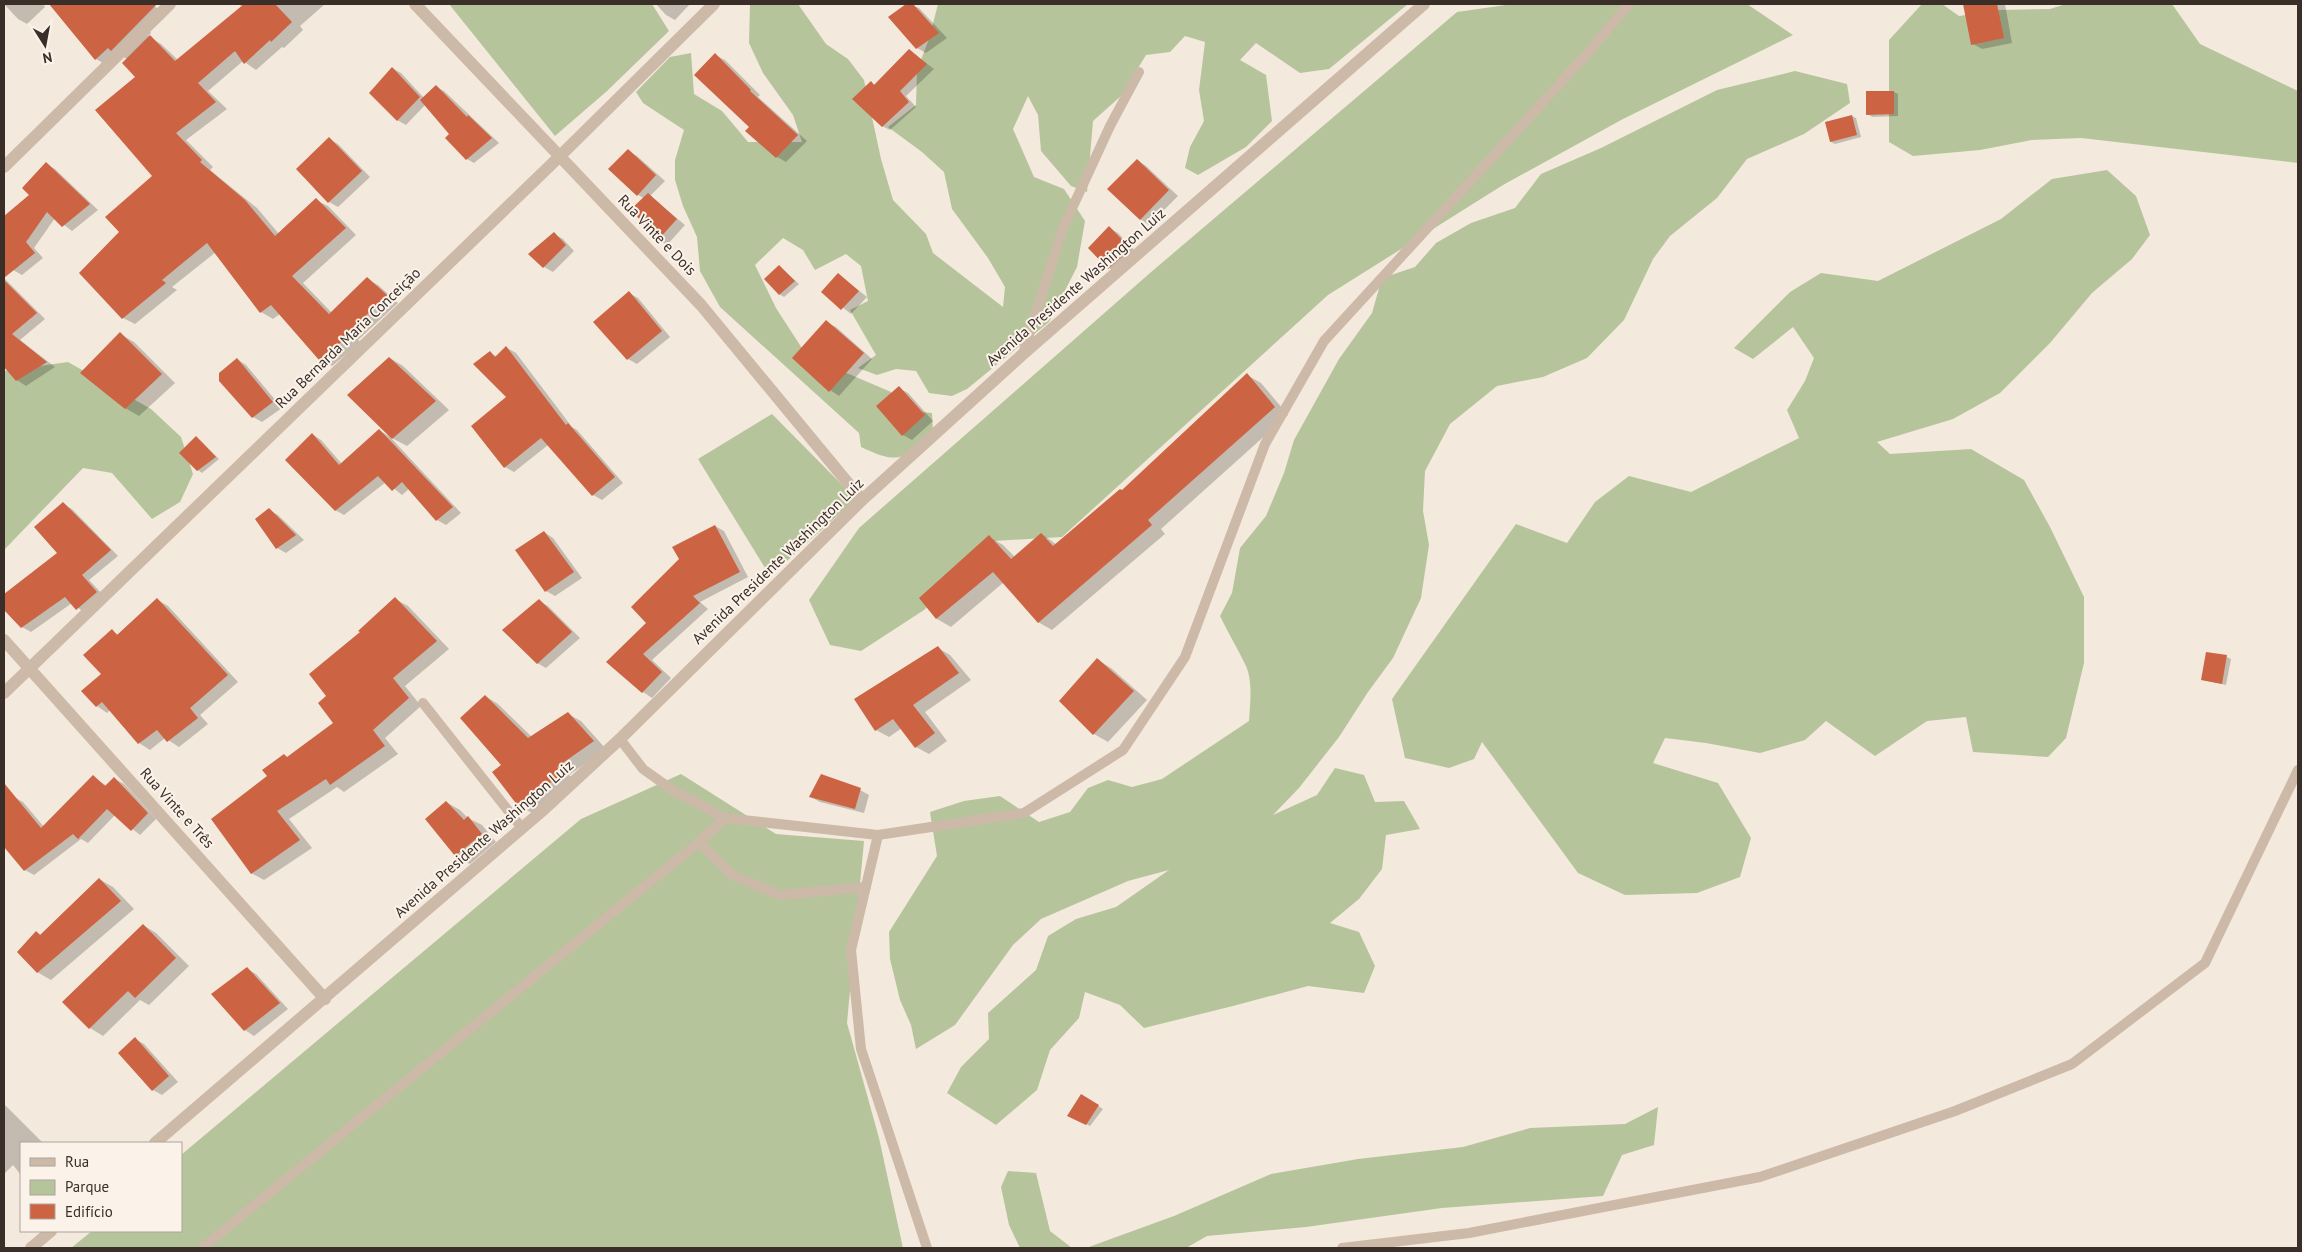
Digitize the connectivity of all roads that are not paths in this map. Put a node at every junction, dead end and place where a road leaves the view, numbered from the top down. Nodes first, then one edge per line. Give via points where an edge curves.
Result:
1 (170, 4) edge
2 (415, 4) edge
3 (714, 4) edge
4 (1424, 4) edge
5 (1629, 4) edge
6 (1139, 72) dead end
7 (560, 156) junction
8 (4, 167) edge
9 (1023, 354) junction
10 (862, 500) junction
11 (4, 640) edge
12 (30, 667) junction
13 (4, 693) edge
14 (423, 703) dead end
15 (620, 739) junction
16 (2298, 770) edge
17 (725, 818) junction
18 (522, 828) junction
19 (878, 835) junction
20 (699, 842) junction
21 (866, 887) junction
22 (325, 999) junction
23 (156, 1142) edge
24 (51, 1232) edge
25 (31, 1248) edge
26 (202, 1248) edge
27 (927, 1248) edge
28 (1342, 1248) edge

1 - 8 street
2 - 7 street, Rua Vinte e Dois
3 - 7 street, Rua Bernarda Maria Conceição
4 - 9 street, Avenida Presidente Washington Luiz
5 - 19 lane via 1324,342 1265,444 1185,657 1123,750 1024,813
6 - 9 lane via 1063,228
7 - 10 street, Rua Vinte e Dois via 701,304
7 - 12 street, Rua Bernarda Maria Conceição
9 - 10 street, Avenida Presidente Washington Luiz
10 - 15 street, Avenida Presidente Washington Luiz
11 - 12 street, Rua Vinte e Três
12 - 13 street, Rua Bernarda Maria Conceição
12 - 22 street, Rua Vinte e Três
14 - 18 lane
15 - 17 lane via 643,769 674,791
15 - 18 street, Avenida Presidente Washington Luiz
16 - 28 lane via 2205,964 2072,1064 1955,1111 1760,1177 1469,1233
17 - 19 lane
17 - 20 lane
18 - 22 street, Avenida Presidente Washington Luiz
19 - 21 lane
20 - 21 lane via 732,875 780,895
20 - 26 lane
21 - 27 lane via 851,950 861,1048
22 - 23 street, Avenida Presidente Washington Luiz
24 - 25 street

